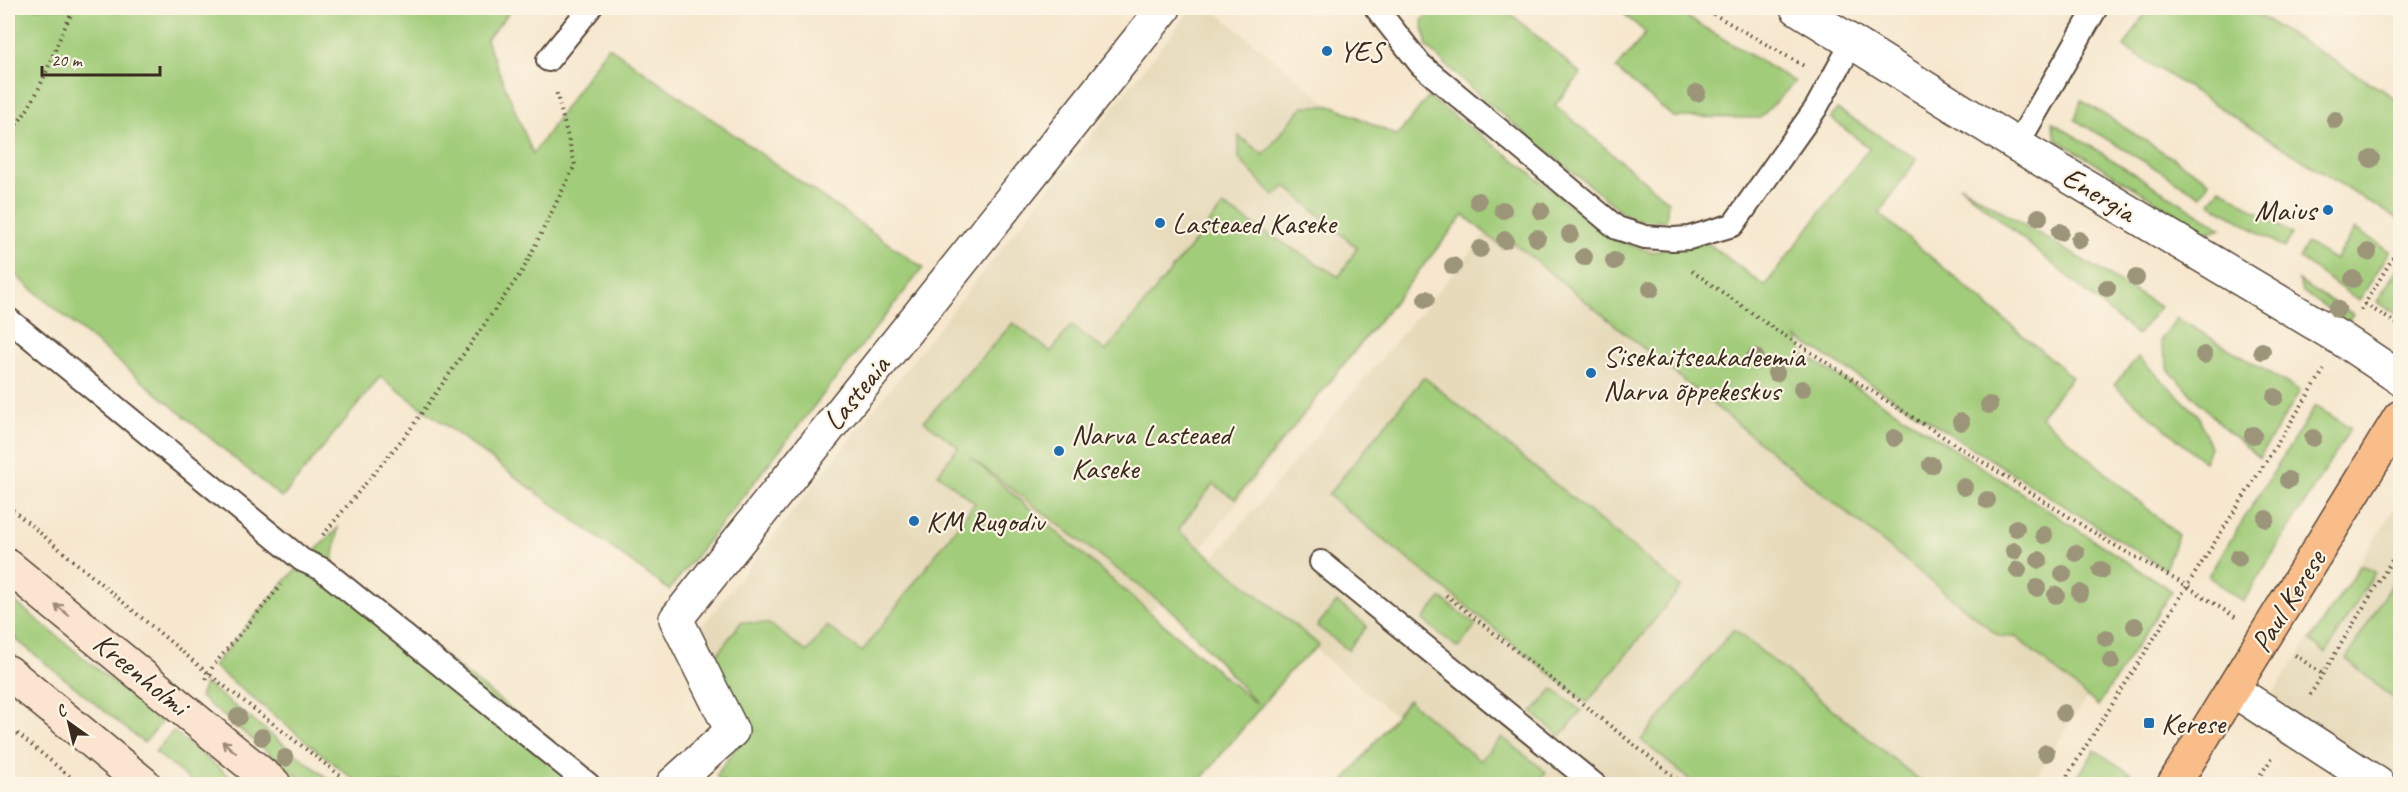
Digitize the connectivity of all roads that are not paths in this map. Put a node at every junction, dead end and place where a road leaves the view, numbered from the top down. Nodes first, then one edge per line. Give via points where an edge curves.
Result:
1 (590, 8) edge
2 (1164, 8) edge
3 (1376, 8) edge
4 (1797, 8) edge
5 (2096, 8) edge
6 (1852, 43) junction
7 (548, 60) road end
8 (2017, 145) junction
9 (8, 319) edge
10 (2400, 378) edge
11 (2400, 417) edge
12 (1321, 562) dead end
13 (8, 566) edge
14 (8, 672) edge
15 (2233, 690) junction
16 (131, 781) edge
17 (274, 784) edge
18 (588, 784) edge
19 (674, 784) edge
20 (1594, 784) edge
21 (2174, 784) edge
22 (2378, 784) edge

1 - 7 lane
2 - 19 street, Lasteaia via 676,619 732,731
3 - 6 lane via 1421,65 1617,228 1645,237 1689,238 1733,225 1816,108
4 - 6 street, Energia
5 - 8 lane
6 - 8 street, Energia
8 - 10 street, Energia
9 - 18 lane via 302,560 322,569
11 - 15 highway, Paul Kerese
12 - 20 lane
17 -> 13 main road, Kreenholmi
14 - 16 main road
15 - 21 highway, Paul Kerese
15 - 22 street

